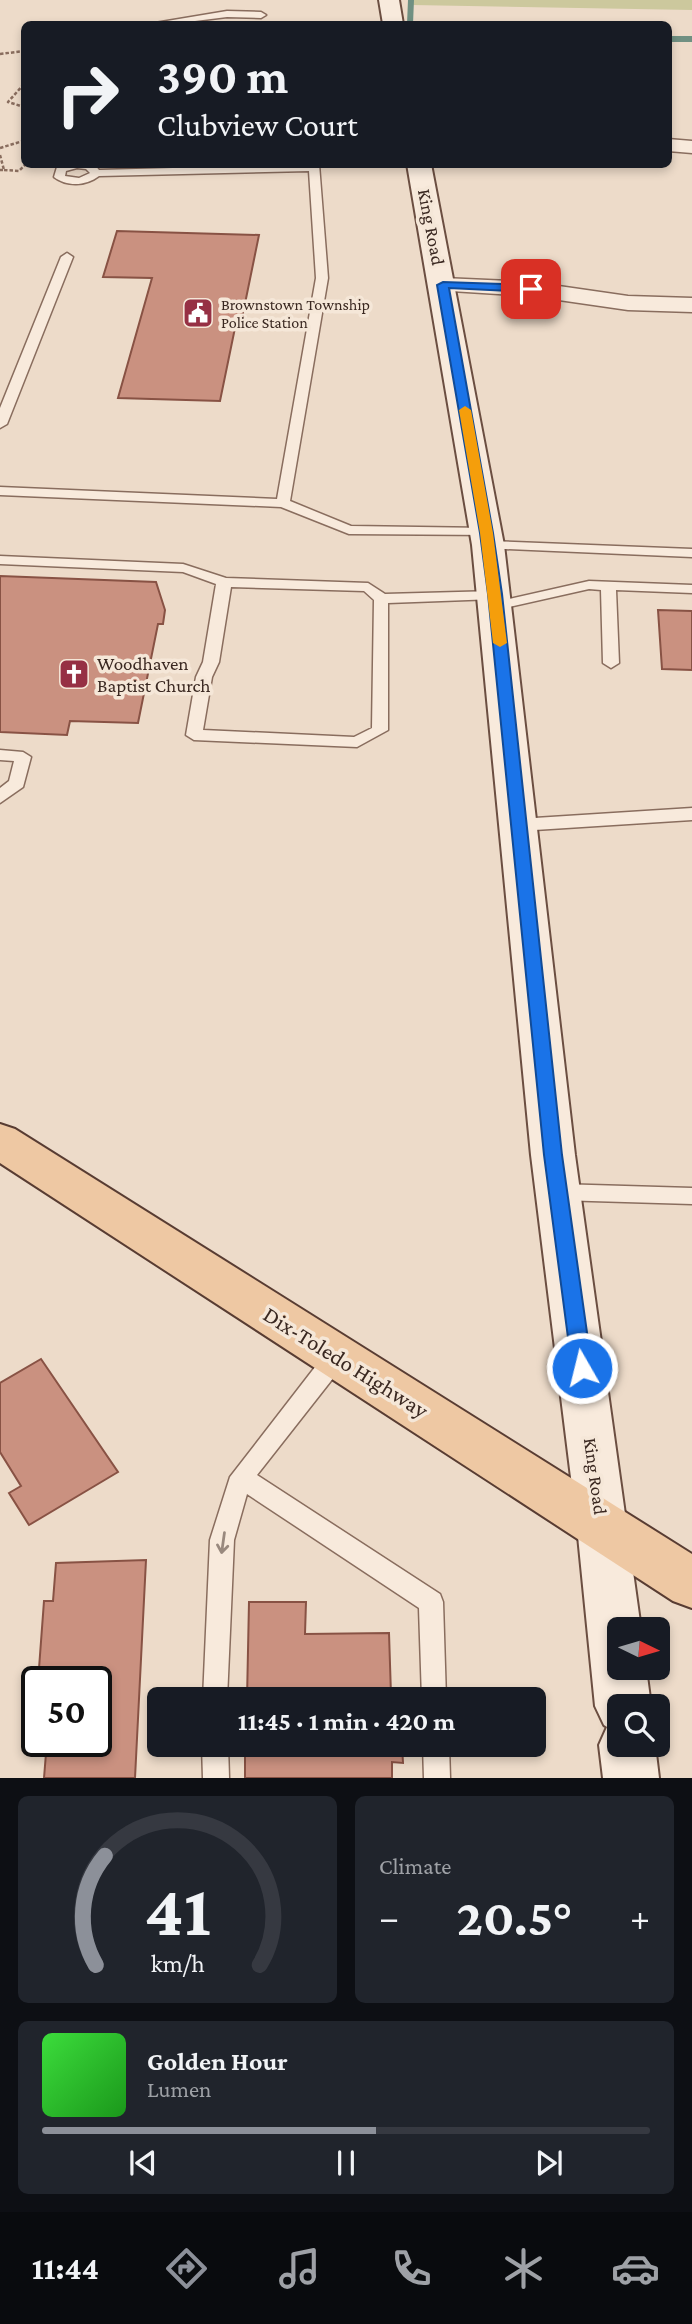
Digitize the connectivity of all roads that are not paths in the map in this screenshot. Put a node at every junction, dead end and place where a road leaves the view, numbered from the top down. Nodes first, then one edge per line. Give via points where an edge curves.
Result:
1 (388, 0) edge
2 (258, 2) dead end
3 (261, 15) junction
4 (176, 21) edge
5 (266, 21) edge
6 (392, 21) edge
7 (672, 131) edge
8 (692, 133) edge
9 (672, 145) edge
10 (692, 147) edge
11 (252, 168) edge
12 (314, 168) edge
13 (420, 168) edge
14 (96, 173) dead end
15 (67, 257) dead end
16 (443, 285) junction
17 (692, 305) edge
18 (0, 424) edge
19 (0, 491) edge
20 (283, 503) junction
21 (488, 539) junction
22 (692, 553) edge
23 (0, 560) edge
24 (224, 582) junction
25 (608, 586) junction
26 (692, 589) edge
27 (381, 599) junction
28 (495, 600) junction
29 (611, 663) dead end
30 (0, 755) edge
31 (0, 797) edge
32 (692, 814) edge
33 (519, 825) junction
34 (0, 1141) edge
35 (558, 1192) junction
36 (692, 1196) edge
37 (337, 1356) junction
38 (241, 1477) junction
39 (603, 1526) junction
40 (692, 1583) edge
41 (216, 1687) edge
42 (434, 1687) edge
43 (622, 1694) edge
44 (215, 1757) edge
45 (436, 1757) edge
46 (628, 1757) edge
47 (216, 1778) edge
48 (437, 1778) edge
49 (631, 1778) edge

1 - 6 main road
2 - 3 lane
3 - 4 lane
3 - 5 lane
7 - 8 street
9 - 10 street
11 - 14 lane
12 - 20 lane via 322,278
13 - 16 main road, King Road
15 - 18 lane
16 - 17 street
16 - 21 main road, King Road
19 - 20 lane
20 - 21 lane via 349,530
21 - 22 lane
21 - 28 main road, King Road
23 - 24 lane via 183,568
24 - 27 lane via 368,587
24 - 27 lane via 194,735 357,742 380,730
25 - 26 lane
25 - 28 lane
25 - 29 lane
27 - 28 lane
28 - 33 main road, King Road
30 - 31 lane via 23,757 17,783
32 - 33 lane
33 - 35 main road, King Road
34 - 37 main road, Dix-Toledo Highway
35 - 36 lane
35 - 39 main road, King Road
37 - 38 lane
37 - 39 main road, Dix-Toledo Highway
38 -> 41 lane via 222,1540
38 - 42 lane via 431,1602
39 - 40 main road, Dix-Toledo Highway
39 - 43 main road, King Road
44 - 47 lane
45 - 48 lane
46 - 49 main road

